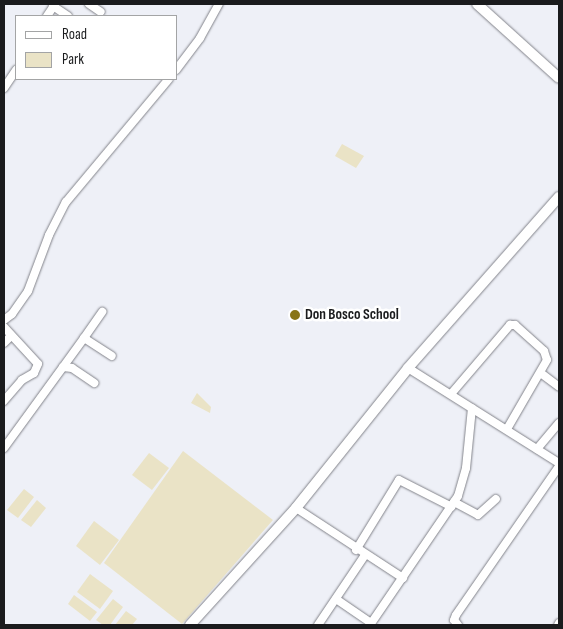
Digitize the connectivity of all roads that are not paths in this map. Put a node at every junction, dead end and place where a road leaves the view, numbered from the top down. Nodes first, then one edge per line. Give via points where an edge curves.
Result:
1 (89, 4) edge
2 (219, 4) edge
3 (477, 4) edge
4 (54, 5) edge
5 (101, 12) dead end
6 (67, 15) edge
7 (178, 67) edge
8 (15, 72) edge
9 (559, 78) edge
10 (168, 80) edge
11 (4, 88) edge
12 (559, 197) edge
13 (102, 312) dead end
14 (4, 320) edge
15 (4, 327) edge
16 (11, 336) junction
17 (84, 338) junction
18 (4, 343) edge
19 (112, 356) dead end
20 (63, 367) junction
21 (408, 368) junction
22 (542, 374) junction
23 (94, 383) dead end
24 (559, 387) edge
25 (450, 394) junction
26 (4, 401) edge
27 (472, 408) junction
28 (559, 423) edge
29 (507, 429) junction
30 (4, 448) edge
31 (537, 449) junction
32 (559, 464) edge
33 (538, 490) dead end
34 (496, 499) dead end
35 (453, 504) junction
36 (296, 508) junction
37 (356, 550) junction
38 (365, 555) junction
39 (403, 578) junction
40 (336, 599) junction
41 (370, 624) edge
42 (190, 625) edge
43 (318, 625) edge
44 (458, 625) edge

1 - 5 street
2 - 7 street via 200,38
3 - 9 street
4 - 6 street
8 - 11 street
10 - 14 street via 66,202 49,235 28,291
12 - 21 street
13 - 17 street
15 - 16 street
16 - 18 street
16 - 26 street via 38,364 34,373 22,380
17 - 19 street
17 - 20 street
20 - 23 street via 72,368
20 - 30 street
21 - 25 street
21 - 36 street
22 - 24 street
22 - 25 street via 546,354 512,324
22 - 29 street
25 - 27 street
27 - 29 street
27 - 35 street via 466,468
28 - 31 street
29 - 31 street
31 - 32 street
32 - 33 street
32 - 44 street via 456,615 454,620
34 - 35 street via 478,515
35 - 37 street via 399,480
35 - 39 street
36 - 37 street
36 - 42 street
37 - 38 street
38 - 39 street
38 - 40 street
39 - 41 street
40 - 41 street
40 - 43 street

